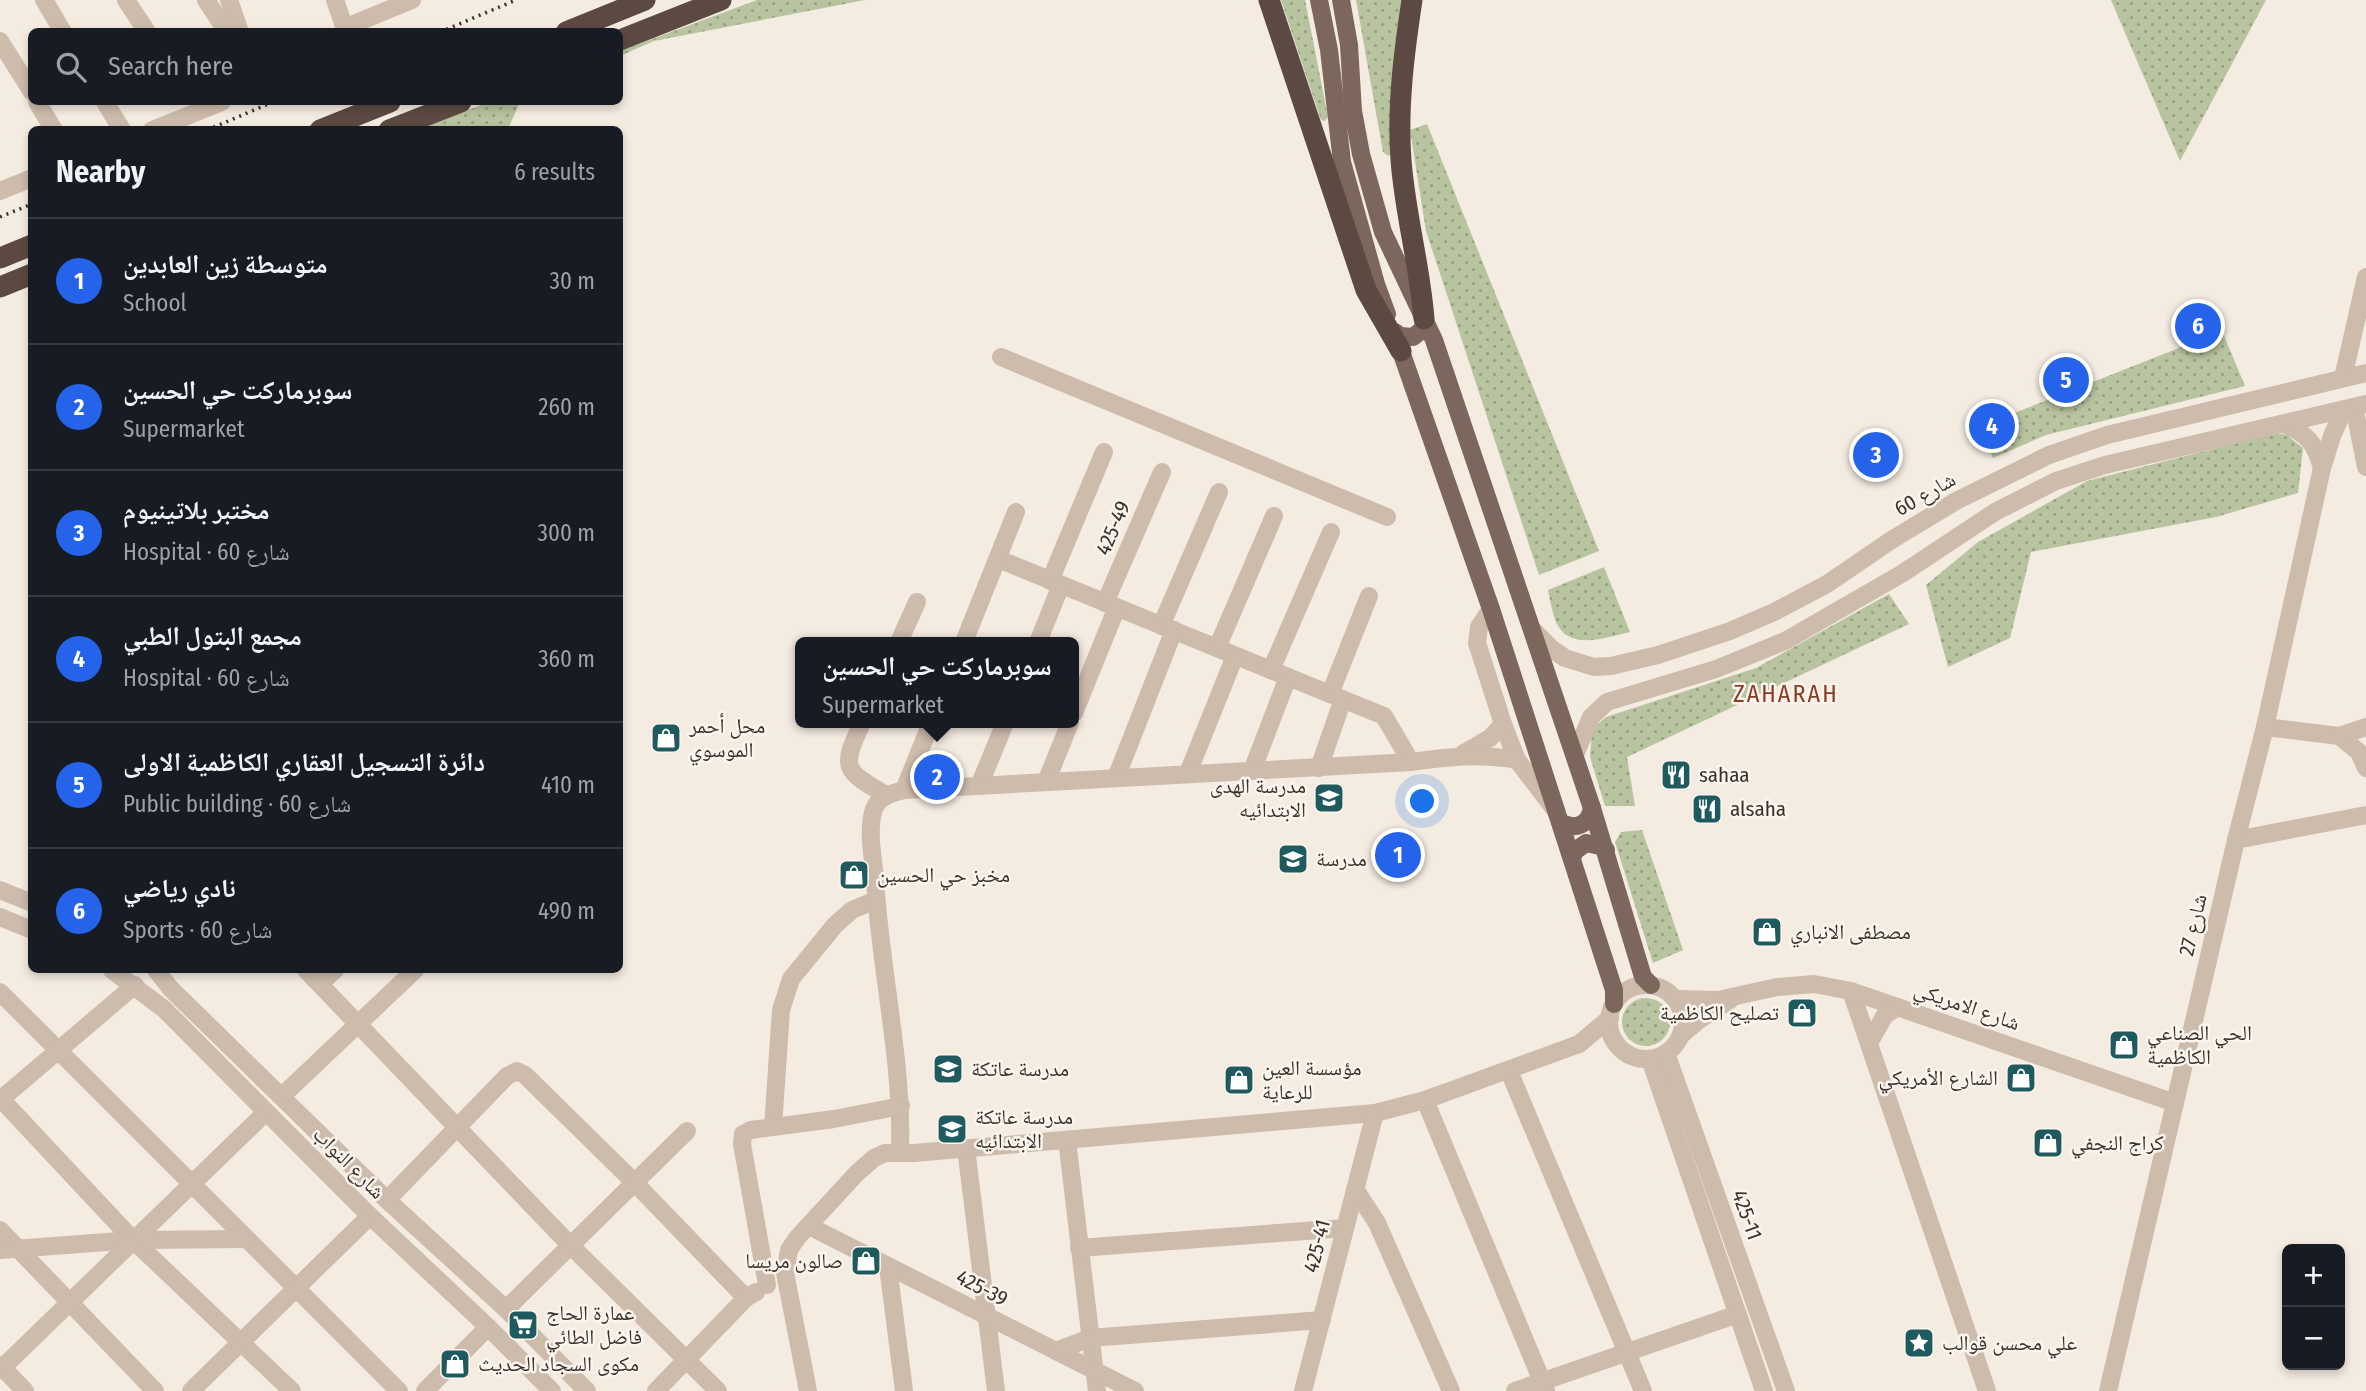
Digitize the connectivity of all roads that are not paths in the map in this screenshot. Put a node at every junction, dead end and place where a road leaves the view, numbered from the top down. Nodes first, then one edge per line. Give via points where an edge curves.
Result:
1 (44, 0) edge
2 (126, 0) edge
3 (206, 0) edge
4 (229, 0) edge
5 (335, 0) edge
6 (412, 0) edge
7 (645, 0) edge
8 (721, 0) edge
9 (1269, 0) edge
10 (1319, 0) edge
11 (1341, 0) edge
12 (1412, 0) edge
13 (61, 28) edge
14 (144, 28) edge
15 (224, 28) edge
16 (239, 28) edge
17 (344, 28) edge
18 (349, 28) edge
19 (576, 28) edge
20 (623, 39) edge
21 (0, 41) edge
22 (28, 86) edge
23 (39, 105) edge
24 (107, 105) edge
25 (375, 105) edge
26 (453, 105) edge
27 (196, 106) edge
28 (52, 126) edge
29 (120, 126) edge
30 (159, 126) edge
31 (329, 126) edge
32 (399, 126) edge
33 (28, 180) edge
34 (0, 191) edge
35 (28, 247) edge
36 (0, 258) edge
37 (28, 276) edge
38 (2366, 277) edge
39 (0, 287) edge
40 (1425, 321) junction
41 (1398, 342) junction
42 (1001, 357) dead end
43 (2366, 373) edge
44 (2343, 379) junction
45 (2355, 407) edge
46 (2283, 424) junction
47 (1104, 452) dead end
48 (2366, 467) edge
49 (2322, 468) junction
50 (1162, 472) dead end
51 (1219, 492) dead end
52 (1016, 512) dead end
53 (1274, 516) dead end
54 (1387, 517) dead end
55 (1921, 522) junction
56 (1331, 533) dead end
57 (1872, 553) junction
58 (1931, 555) junction
59 (998, 559) junction
60 (1513, 571) junction
61 (1888, 582) junction
62 (1056, 583) junction
63 (1483, 584) junction
64 (1369, 596) dead end
65 (1522, 598) junction
66 (917, 602) dead end
67 (1111, 605) junction
68 (1491, 608) junction
69 (1168, 628) junction
70 (1532, 629) junction
71 (901, 637) edge
72 (966, 637) edge
73 (1040, 637) edge
74 (1217, 648) junction
75 (1235, 656) junction
76 (1279, 673) junction
77 (1079, 696) edge
78 (1337, 697) junction
79 (1503, 724) junction
80 (2264, 727) junction
81 (2366, 727) edge
82 (860, 728) edge
83 (929, 728) edge
84 (1003, 728) edge
85 (1068, 728) edge
86 (2339, 736) junction
87 (1457, 755) junction
88 (1575, 755) junction
89 (1517, 760) junction
90 (1411, 762) junction
91 (1319, 768) junction
92 (2366, 768) edge
93 (1252, 771) junction
94 (1188, 773) junction
95 (1116, 778) junction
96 (1046, 782) junction
97 (979, 786) junction
98 (904, 790) junction
99 (886, 795) junction
100 (1592, 808) junction
101 (2366, 815) edge
102 (1558, 817) junction
103 (2236, 840) junction
104 (1606, 850) junction
105 (1572, 858) junction
106 (0, 890) edge
107 (876, 900) junction
108 (28, 901) edge
109 (0, 917) edge
110 (28, 928) edge
111 (117, 973) edge
112 (158, 973) edge
113 (309, 973) edge
114 (332, 973) edge
115 (412, 973) edge
116 (320, 984) junction
117 (135, 985) junction
118 (1651, 985) junction
119 (1851, 991) junction
120 (0, 992) edge
121 (1739, 995) junction
122 (1675, 999) junction
123 (1898, 1007) junction
124 (1612, 1011) junction
125 (359, 1024) junction
126 (1681, 1035) junction
127 (1869, 1043) junction
128 (1579, 1044) junction
129 (59, 1050) junction
130 (1631, 1056) junction
131 (1658, 1056) junction
132 (1509, 1071) junction
133 (282, 1096) junction
134 (0, 1099) edge
135 (1424, 1100) junction
136 (2175, 1103) junction
137 (901, 1106) junction
138 (266, 1111) junction
139 (1375, 1113) junction
140 (458, 1126) junction
141 (773, 1127) junction
142 (687, 1131) dead end
143 (1067, 1140) junction
144 (966, 1148) junction
145 (900, 1151) junction
146 (635, 1182) junction
147 (192, 1184) junction
148 (1355, 1189) junction
149 (387, 1199) junction
150 (370, 1216) junction
151 (809, 1226) junction
152 (1345, 1228) junction
153 (0, 1230) edge
154 (247, 1239) junction
155 (133, 1240) junction
156 (571, 1246) junction
157 (1079, 1248) junction
158 (0, 1250) edge
159 (19, 1250) junction
160 (888, 1266) junction
161 (785, 1273) junction
162 (767, 1285) junction
163 (297, 1289) junction
164 (746, 1298) junction
165 (69, 1303) junction
166 (506, 1309) junction
167 (1738, 1314) junction
168 (986, 1316) junction
169 (1322, 1320) junction
170 (488, 1327) junction
171 (1090, 1338) junction
172 (242, 1342) junction
173 (1056, 1351) junction
174 (1626, 1352) junction
175 (687, 1358) junction
176 (1, 1367) edge
177 (1095, 1371) junction
178 (1544, 1386) edge
179 (25, 1391) edge
180 (155, 1391) edge
181 (191, 1391) edge
182 (292, 1391) edge
183 (398, 1391) edge
184 (425, 1391) edge
185 (552, 1391) edge
186 (587, 1391) edge
187 (656, 1391) edge
188 (718, 1391) edge
189 (808, 1391) edge
190 (904, 1391) edge
191 (996, 1391) edge
192 (1097, 1391) edge
193 (1135, 1391) edge
194 (1303, 1391) edge
195 (1451, 1391) edge
196 (1514, 1391) edge
197 (1643, 1391) edge
198 (1764, 1391) edge
199 (1786, 1391) edge
200 (1987, 1391) edge
201 (2108, 1391) edge

1 - 13 street
2 - 14 street
3 - 15 street
4 - 16 street
5 - 17 street
6 - 18 street
7 - 19 highway
8 - 20 highway
9 - 41 highway via 1366,290
10 - 41 main road via 1342,162 1376,284
11 - 40 main road via 1361,154 1383,232
12 - 40 highway via 1400,131
21 - 22 street
23 - 28 street
24 - 29 street
25 - 31 highway
26 - 32 highway
27 - 30 street
33 - 34 street
35 - 36 highway
37 - 39 highway
38 - 44 street
40 - 41 main road via 1413,337 1400,336
40 - 60 main road
41 - 63 main road
42 - 54 street
43 - 44 street, شارع 60
44 - 55 street, شارع 60 via 2107,435 2001,477
45 - 46 street
45 - 48 street
45 - 49 street, شارع 27 via 2332,436
46 - 49 street via 2311,441
46 - 58 street via 2105,465 2056,481 1995,513
47 - 62 street
49 - 80 street, شارع 27
50 - 67 street, 425-49
51 - 69 street
52 - 59 street
53 - 74 street
55 - 57 street, شارع 60
55 - 58 street via 1912,545
56 - 76 street
57 - 61 street via 1891,561
57 - 70 street, شارع 60 via 1827,584 1763,617 1658,655 1611,666 1594,667 1565,657
58 - 61 street
59 - 62 street
59 - 72 street
60 - 63 main road via 1502,587
60 - 65 main road
61 - 88 street via 1744,659 1607,702 1591,717
62 - 67 street
62 - 73 street
63 - 68 main road
64 - 78 street
65 - 68 main road via 1503,596
65 - 70 main road
66 - 71 street
67 - 69 street
67 - 77 street, 425-49
68 - 79 street via 1479,627 1477,643
68 - 102 main road
69 - 74 street
69 - 95 street
70 - 88 main road
74 - 75 street
75 - 76 street
75 - 94 street
76 - 78 street
76 - 93 street
78 - 90 street via 1384,716
78 - 91 street
79 - 87 street via 1482,744
79 - 89 street
80 - 86 street
80 - 103 street, شارع 27
81 - 86 street
82 - 99 street via 848,764 863,782
83 - 98 street
84 - 97 street
85 - 96 street
86 - 92 street via 2359,752
87 - 89 street
87 - 90 street
88 - 100 main road
89 - 102 street
90 - 91 street
91 - 93 street
93 - 94 street
94 - 95 street
95 - 96 street
96 - 97 street
97 - 98 street
98 - 99 street
99 - 107 street via 875,806 871,822
100 - 102 main road via 1581,826 1566,826
100 - 104 main road
101 - 103 street
102 - 105 main road
103 - 136 street, شارع 27
104 - 105 main road via 1586,843
104 - 118 main road via 1643,977
105 - 124 main road via 1614,990
106 - 108 street
107 - 137 street
107 - 141 street via 852,910 835,925 790,979 781,1010
109 - 110 street
111 - 117 street, شارع النواب
112 - 133 street, شارع النواب
113 - 116 street
114 - 116 street
115 - 125 street
116 - 125 street
117 - 129 street
117 - 138 street, شارع النواب
118 - 122 street
118 - 124 street via 1630,989
119 - 121 street, شارع الامريكي via 1814,984
119 - 123 street, شارع الامريكي
119 - 127 street
120 - 129 street
121 - 122 street, شارع الامريكي
121 - 126 street, شارع الامريكي
122 - 126 street via 1681,1010
123 - 127 street via 1885,1015
123 - 136 street, شارع الامريكي
124 - 128 street
124 - 130 street via 1614,1041
125 - 133 street
125 - 140 street
126 - 131 street via 1675,1046
127 - 200 street
128 - 130 street
128 - 132 street
129 - 134 street
129 - 147 street
130 - 131 street
131 - 167 street, 425-11
131 - 199 street, 425-11
132 - 135 street
132 - 174 street
133 - 149 street, شارع النواب
134 - 155 street
135 - 139 street
135 - 178 street
136 - 201 street, شارع 27
137 - 141 street
137 - 145 street
138 - 147 street
138 - 150 street, شارع النواب
139 - 143 street
139 - 148 street, 425-41
140 - 146 street via 507,1076 517,1072
140 - 149 street
140 - 156 street
141 - 162 street via 743,1134 742,1144
142 - 146 street
143 - 144 street
143 - 157 street
144 - 145 street
144 - 168 street
145 - 151 street via 874,1158
146 - 156 street
146 - 164 street
147 - 154 street
147 - 155 street
148 - 152 street, 425-41
148 - 195 street via 1377,1223
149 - 166 street, شارع النواب
150 - 163 street
150 - 170 street, شارع النواب
151 - 160 street, 425-39
151 - 161 street via 789,1250
152 - 157 street
152 - 169 street, 425-41
153 - 159 street
154 - 155 street
154 - 163 street
155 - 159 street
155 - 165 street
155 - 172 street
156 - 166 street
156 - 175 street
157 - 171 street
158 - 159 street
159 - 165 street
160 - 168 street, 425-39
160 - 190 street
161 - 162 street
161 - 189 street
162 - 164 street
163 - 172 street
163 - 183 street
164 - 175 street
165 - 176 street
165 - 180 street
166 - 186 street, شارع النواب
167 - 174 street
167 - 198 street, 425-11
168 - 173 street, 425-39
168 - 191 street
169 - 171 street
169 - 194 street, 425-41
170 - 184 street
170 - 185 street, شارع النواب
171 - 173 street
171 - 177 street
172 - 181 street
172 - 182 street
173 - 177 street, 425-39
174 - 178 street
174 - 197 street
175 - 187 street
175 - 188 street
176 - 179 street
177 - 192 street
177 - 193 street, 425-39
178 - 196 street

